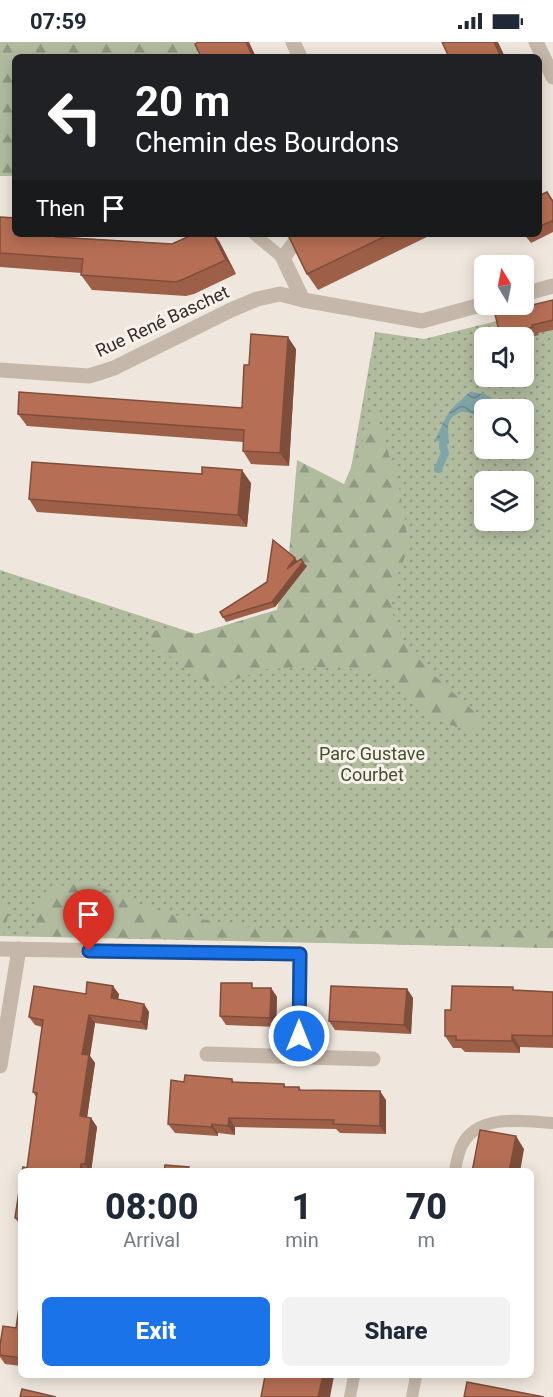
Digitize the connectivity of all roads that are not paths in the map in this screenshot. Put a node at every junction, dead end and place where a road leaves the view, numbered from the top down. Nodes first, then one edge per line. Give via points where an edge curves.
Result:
1 (536, 42) edge
2 (553, 76) edge
3 (258, 237) edge
4 (294, 242) edge
5 (283, 258) junction
6 (553, 286) edge
7 (534, 291) edge
8 (303, 300) junction
9 (474, 307) edge
10 (0, 370) edge
11 (0, 949) edge
12 (19, 949) junction
13 (207, 1054) dead end
14 (299, 1056) junction
15 (373, 1059) dead end
16 (0, 1066) edge
17 (553, 1123) edge
18 (456, 1168) edge
19 (354, 1378) edge
20 (416, 1378) edge
21 (350, 1397) edge
22 (412, 1397) edge

1 - 2 street
3 - 5 lane
4 - 5 street
5 - 8 street
6 - 7 street
8 - 9 street, Rue René Baschet via 422,321
8 - 10 street, Rue René Baschet via 280,294 257,299 114,368 89,376
11 - 12 street
12 - 14 street via 300,954
12 - 16 street
13 - 14 street
14 - 15 street
17 - 18 lane via 505,1120 485,1125 468,1136 459,1151
19 - 21 lane
20 - 22 lane

